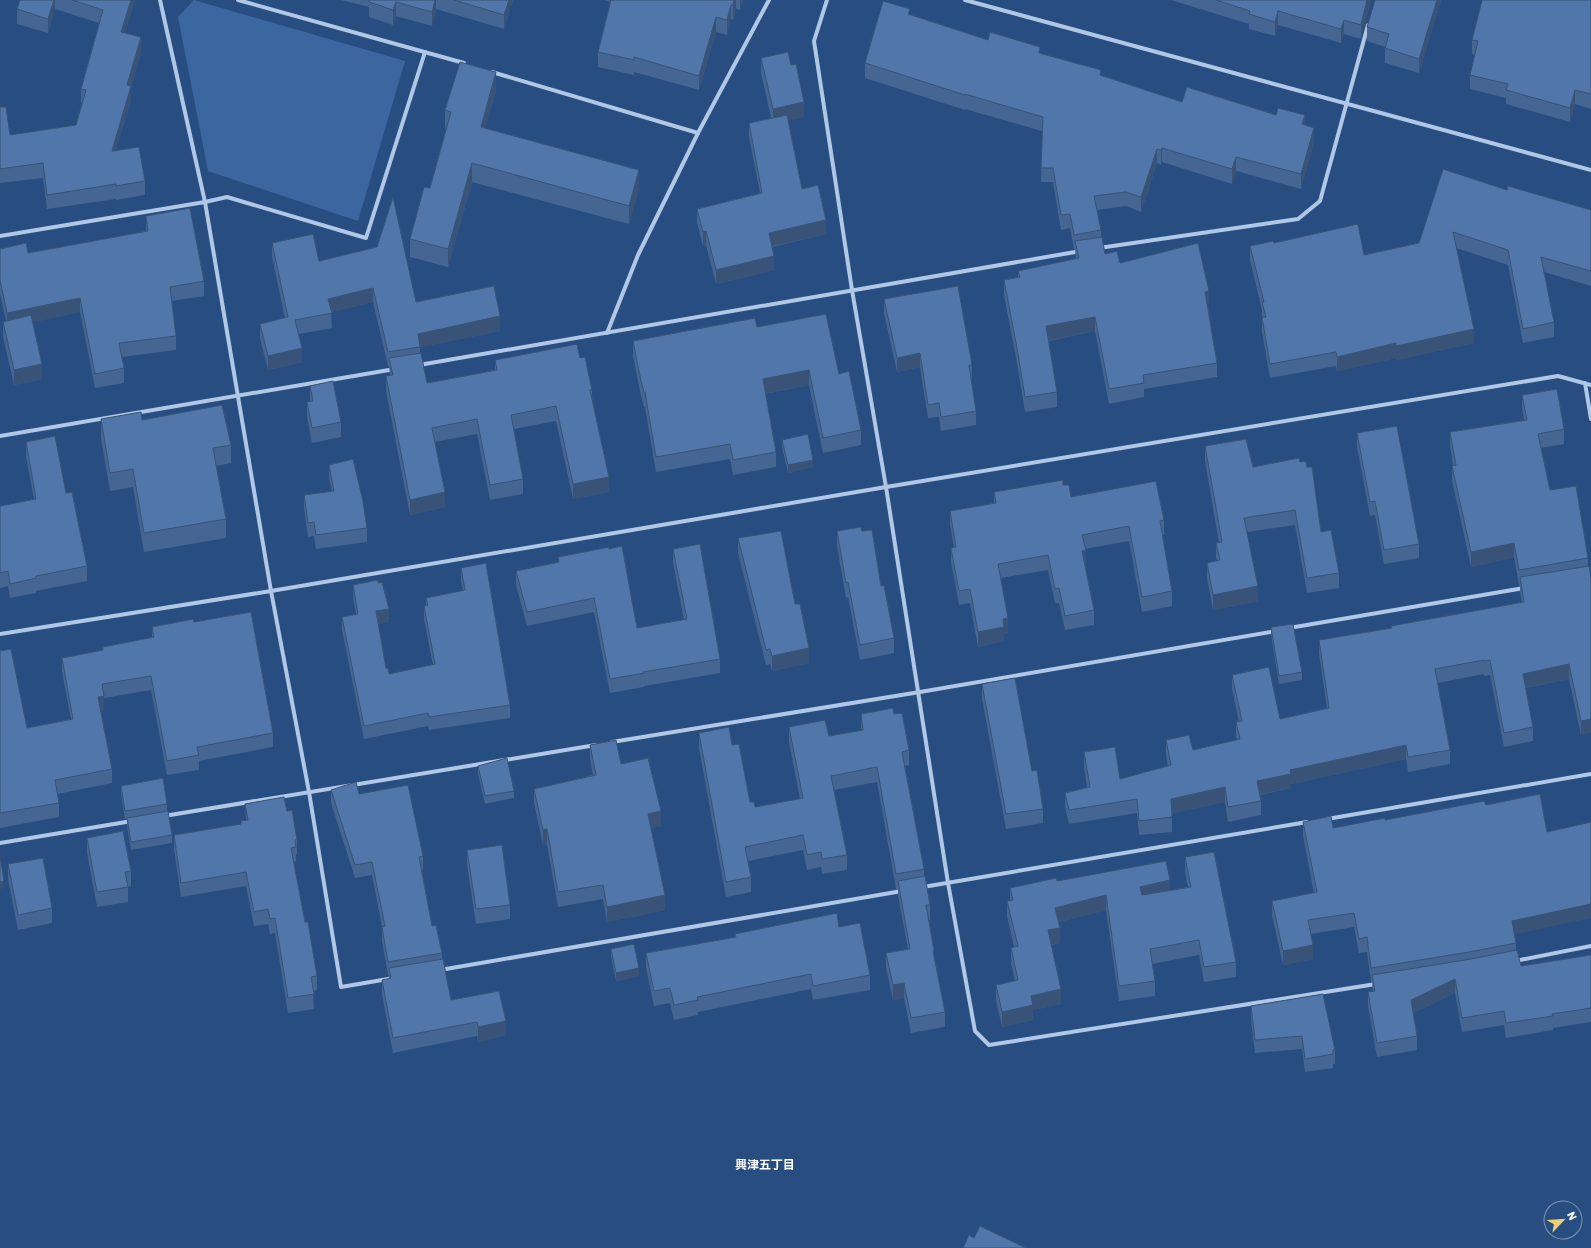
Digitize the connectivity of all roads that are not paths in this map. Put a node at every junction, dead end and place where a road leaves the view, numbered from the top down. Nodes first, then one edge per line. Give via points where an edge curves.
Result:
1 (160, 0) edge
2 (238, 0) edge
3 (769, 0) edge
4 (827, 0) edge
5 (965, 0) edge
6 (1369, 22) edge
7 (425, 52) junction
8 (470, 65) edge
9 (486, 70) edge
10 (1347, 102) junction
11 (698, 133) junction
12 (1591, 170) edge
13 (205, 202) junction
14 (0, 236) edge
15 (1091, 249) edge
16 (1083, 251) edge
17 (852, 290) junction
18 (607, 333) junction
19 (411, 366) edge
20 (403, 367) edge
21 (1585, 383) junction
22 (1591, 385) edge
23 (238, 395) junction
24 (1591, 419) edge
25 (0, 436) edge
26 (886, 487) junction
27 (1528, 587) edge
28 (271, 591) junction
29 (1286, 629) edge
30 (1279, 630) edge
31 (0, 634) edge
32 (920, 692) junction
33 (606, 743) edge
34 (598, 744) edge
35 (1591, 774) edge
36 (309, 792) junction
37 (162, 816) edge
38 (1325, 819) edge
39 (139, 820) edge
40 (1309, 822) edge
41 (0, 843) edge
42 (948, 883) junction
43 (917, 888) edge
44 (910, 889) edge
45 (1591, 946) edge
46 (1508, 962) edge
47 (434, 971) edge
48 (403, 976) edge
49 (1383, 983) edge

1 - 13 street
2 - 7 street
3 - 11 street
4 - 17 street via 814,40
5 - 10 street
6 - 10 street
7 - 8 street
7 - 13 street via 366,238 227,197
9 - 11 street
10 - 12 street
10 - 15 street via 1320,201 1298,219
11 - 18 street via 638,255
13 - 14 street
13 - 23 street
16 - 17 street
17 - 18 street
17 - 26 street
18 - 19 street
20 - 23 street
21 - 22 street
21 - 24 street
21 - 26 street via 1558,376
23 - 25 street
23 - 28 street
26 - 28 street
26 - 32 street
27 - 29 street
28 - 31 street
28 - 36 street
30 - 32 street
32 - 33 street
32 - 42 street
34 - 36 street
35 - 38 street
36 - 37 street
36 - 48 street via 341,987
39 - 41 street
40 - 42 street
42 - 43 street
42 - 49 street via 975,1031 989,1045
44 - 47 street
45 - 46 street

